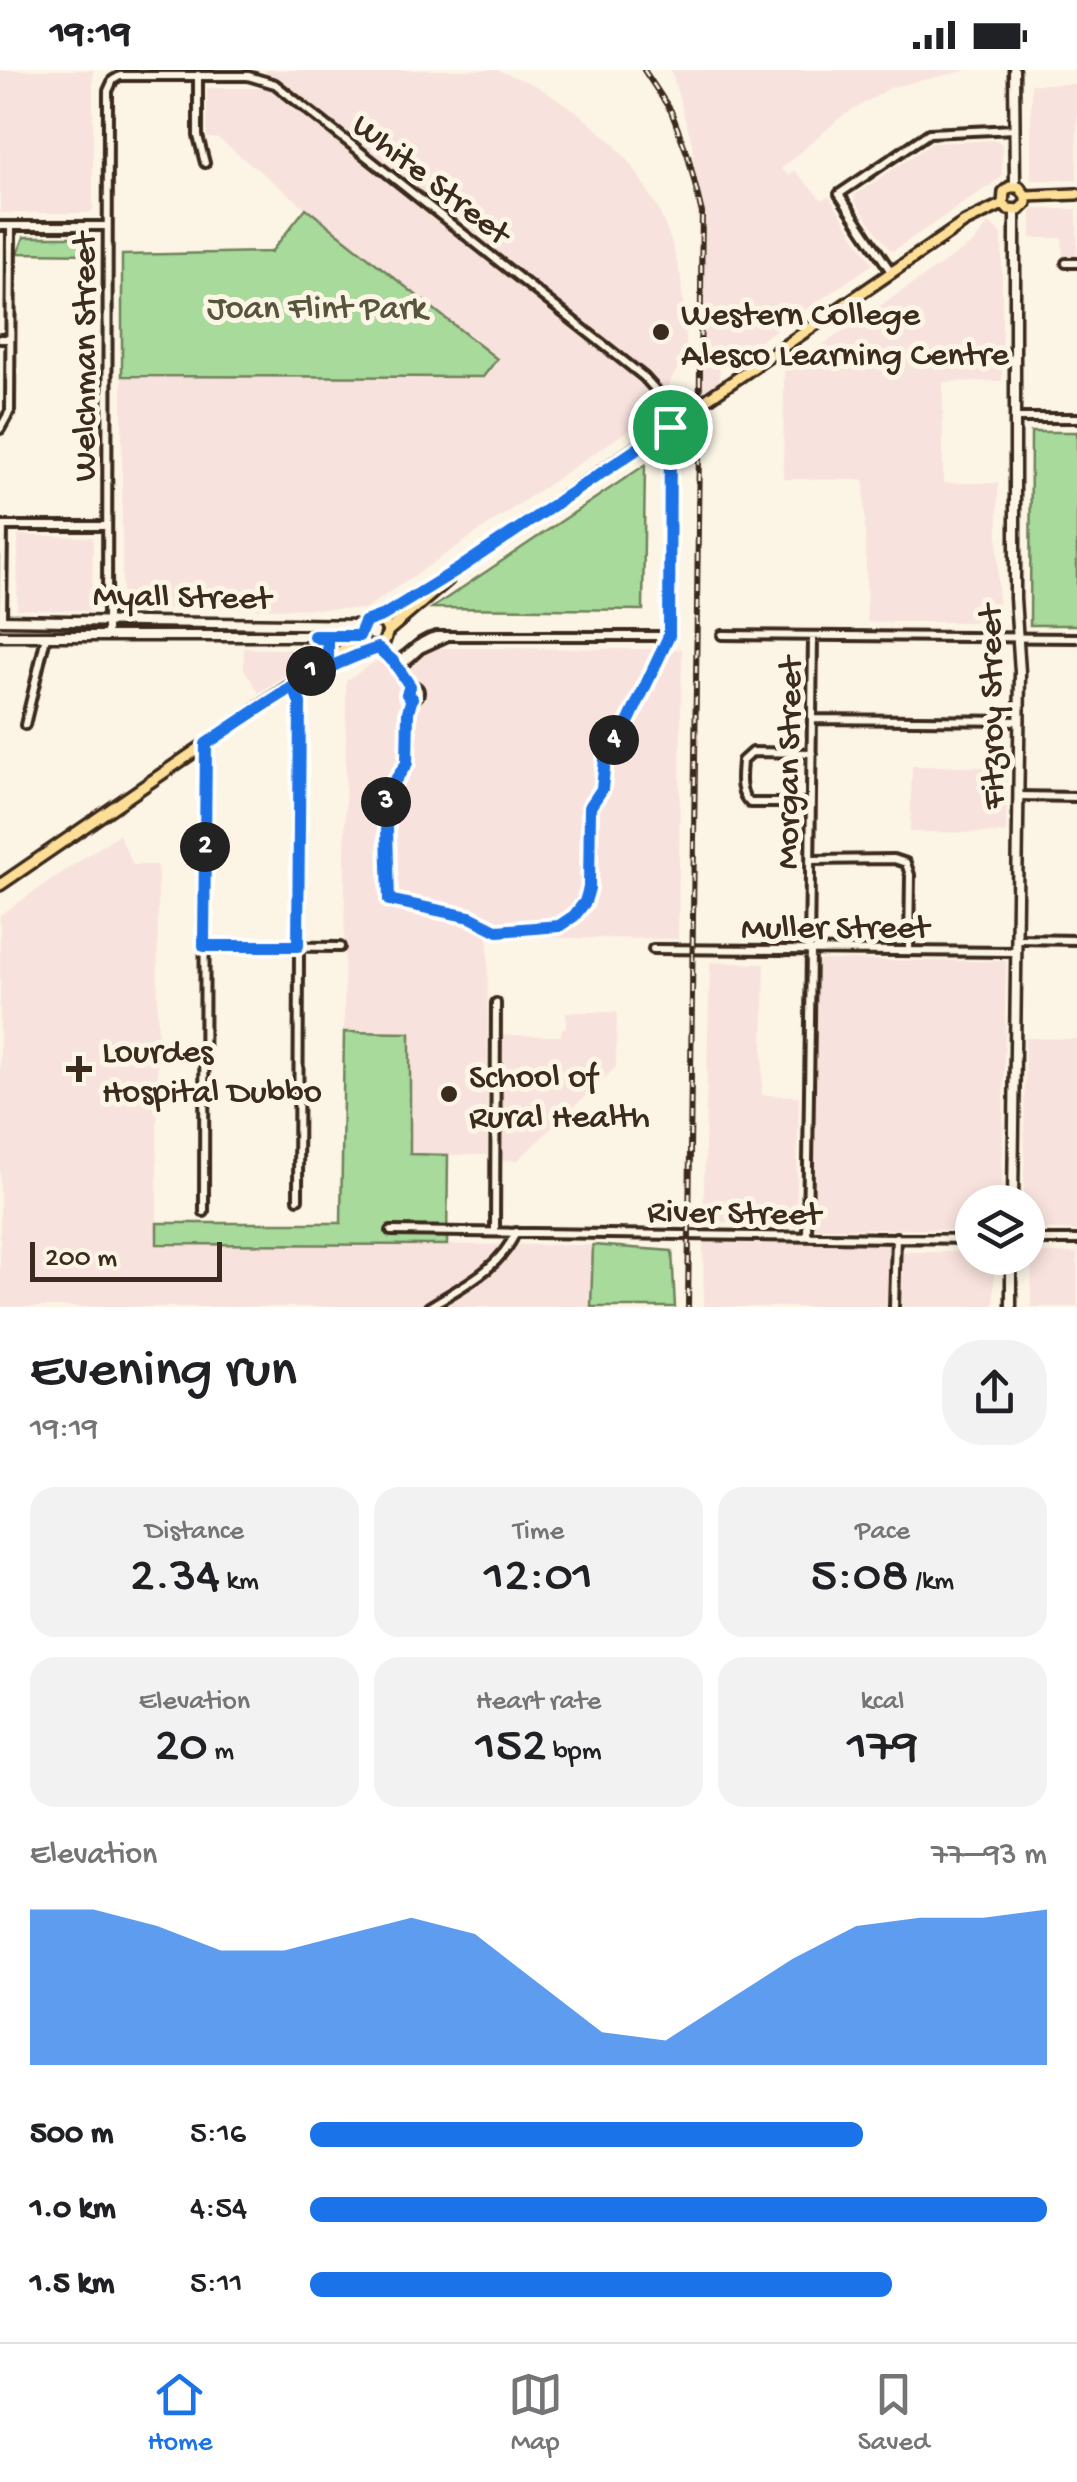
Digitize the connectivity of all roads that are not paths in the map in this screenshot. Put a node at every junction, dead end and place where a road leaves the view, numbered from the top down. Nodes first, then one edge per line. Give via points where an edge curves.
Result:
1 (1014, 70) edge
2 (198, 75) junction
3 (113, 80) joint
4 (1015, 129) junction
5 (204, 163) dead end
6 (1014, 186) junction
7 (1077, 194) edge
8 (1026, 196) junction
9 (1002, 204) junction
10 (1015, 211) junction
11 (0, 226) edge
12 (11, 226) junction
13 (108, 226) junction
14 (1066, 263) dead end
15 (1077, 263) edge
16 (892, 273) junction
17 (0, 339) edge
18 (10, 339) junction
19 (1016, 418) junction
20 (1077, 418) edge
21 (682, 419) junction
22 (670, 427) junction
23 (0, 429) edge
24 (2, 526) edge
25 (107, 526) junction
26 (460, 568) junction
27 (376, 619) junction
28 (1, 620) edge
29 (107, 620) junction
30 (360, 633) junction
31 (722, 635) dead end
32 (0, 636) edge
33 (46, 636) junction
34 (107, 636) junction
35 (314, 636) junction
36 (669, 636) junction
37 (813, 637) junction
38 (1018, 638) junction
39 (1077, 638) edge
40 (382, 642) junction
41 (328, 661) junction
42 (395, 664) junction
43 (293, 685) junction
44 (812, 719) junction
45 (1020, 721) junction
46 (25, 725) dead end
47 (206, 744) junction
48 (812, 753) junction
49 (1018, 796) junction
50 (1077, 797) edge
51 (811, 803) junction
52 (810, 860) junction
53 (0, 885) edge
54 (1016, 940) junction
55 (1077, 940) edge
56 (204, 946) junction
57 (298, 946) junction
58 (340, 947) dead end
59 (653, 949) dead end
60 (810, 951) junction
61 (909, 951) junction
62 (1016, 952) junction
63 (496, 1003) dead end
64 (1013, 1185) edge
65 (298, 1200) dead end
66 (204, 1212) dead end
67 (392, 1232) dead end
68 (496, 1232) junction
69 (516, 1232) junction
70 (807, 1235) junction
71 (896, 1237) junction
72 (955, 1239) edge
73 (1045, 1240) edge
74 (1077, 1240) edge
75 (1011, 1275) edge
76 (429, 1307) edge
77 (894, 1307) edge
78 (1011, 1307) edge

1 - 4 street
2 - 3 street, White Street
2 - 5 street
2 - 21 street, White Street via 258,76 275,84 644,377
3 - 13 street, Welchman Street
4 - 6 street
4 - 16 street via 929,133 840,194
6 - 8 main road
6 - 9 main road
7 - 8 main road
8 - 10 main road
9 - 10 main road
9 - 16 main road
10 - 19 street, Fitzroy Street
11 - 12 street
12 - 13 street
12 - 18 street
13 - 25 street, Welchman Street
14 - 15 street
16 - 21 main road
17 - 18 street
18 - 23 street via 10,411
19 - 20 street
19 - 38 street, Fitzroy Street
21 - 22 main road
22 - 26 main road
22 - 36 street
24 - 25 street
24 - 28 street
25 - 29 street, Welchman Street
26 - 27 main road
26 - 40 main road
27 - 30 main road
27 - 40 main road via 384,623
28 - 29 street, Myall Street
29 - 30 street, Myall Street
29 - 34 street, Welchman Street
30 - 35 street, Myall Street
30 - 40 main road via 368,647
30 - 41 main road
31 - 37 street
32 - 33 street, Myall Street
33 - 34 street, Myall Street
33 - 46 street
34 - 35 street, Myall Street
35 - 41 street via 328,642
36 - 42 street via 447,636
36 - 42 street via 626,727 606,749 602,789 590,807 588,895 574,916 550,928 498,931 470,917 389,900 386,794 407,763 408,712 419,690
37 - 38 street
37 - 44 street, Morgan Street
38 - 39 street
38 - 45 street, Fitzroy Street
40 - 42 street
40 - 43 main road
41 - 43 main road
43 - 47 main road
43 - 57 street via 300,703
44 - 45 street
44 - 48 street, Morgan Street
45 - 49 street, Fitzroy Street
47 - 53 main road
47 - 56 street
48 - 51 street, Morgan Street
48 - 51 street via 752,752 742,761 741,786 750,803
49 - 50 street
49 - 54 street, Fitzroy Street
51 - 52 street, Morgan Street
52 - 60 street, Morgan Street
52 - 61 street via 906,863
54 - 55 street
54 - 62 street, Fitzroy Street
56 - 57 street
56 - 66 street
57 - 58 street
57 - 65 street
59 - 60 street, Muller Street
60 - 61 street, Muller Street
60 - 70 street, Morgan Street
61 - 62 street, Muller Street
62 - 64 street, Fitzroy Street
63 - 68 street
67 - 68 street, River Street
68 - 69 street, River Street
69 - 70 street, River Street
69 - 76 street via 505,1254
70 - 71 street, River Street
71 - 72 street, River Street
71 - 77 street
73 - 74 street
75 - 78 street

